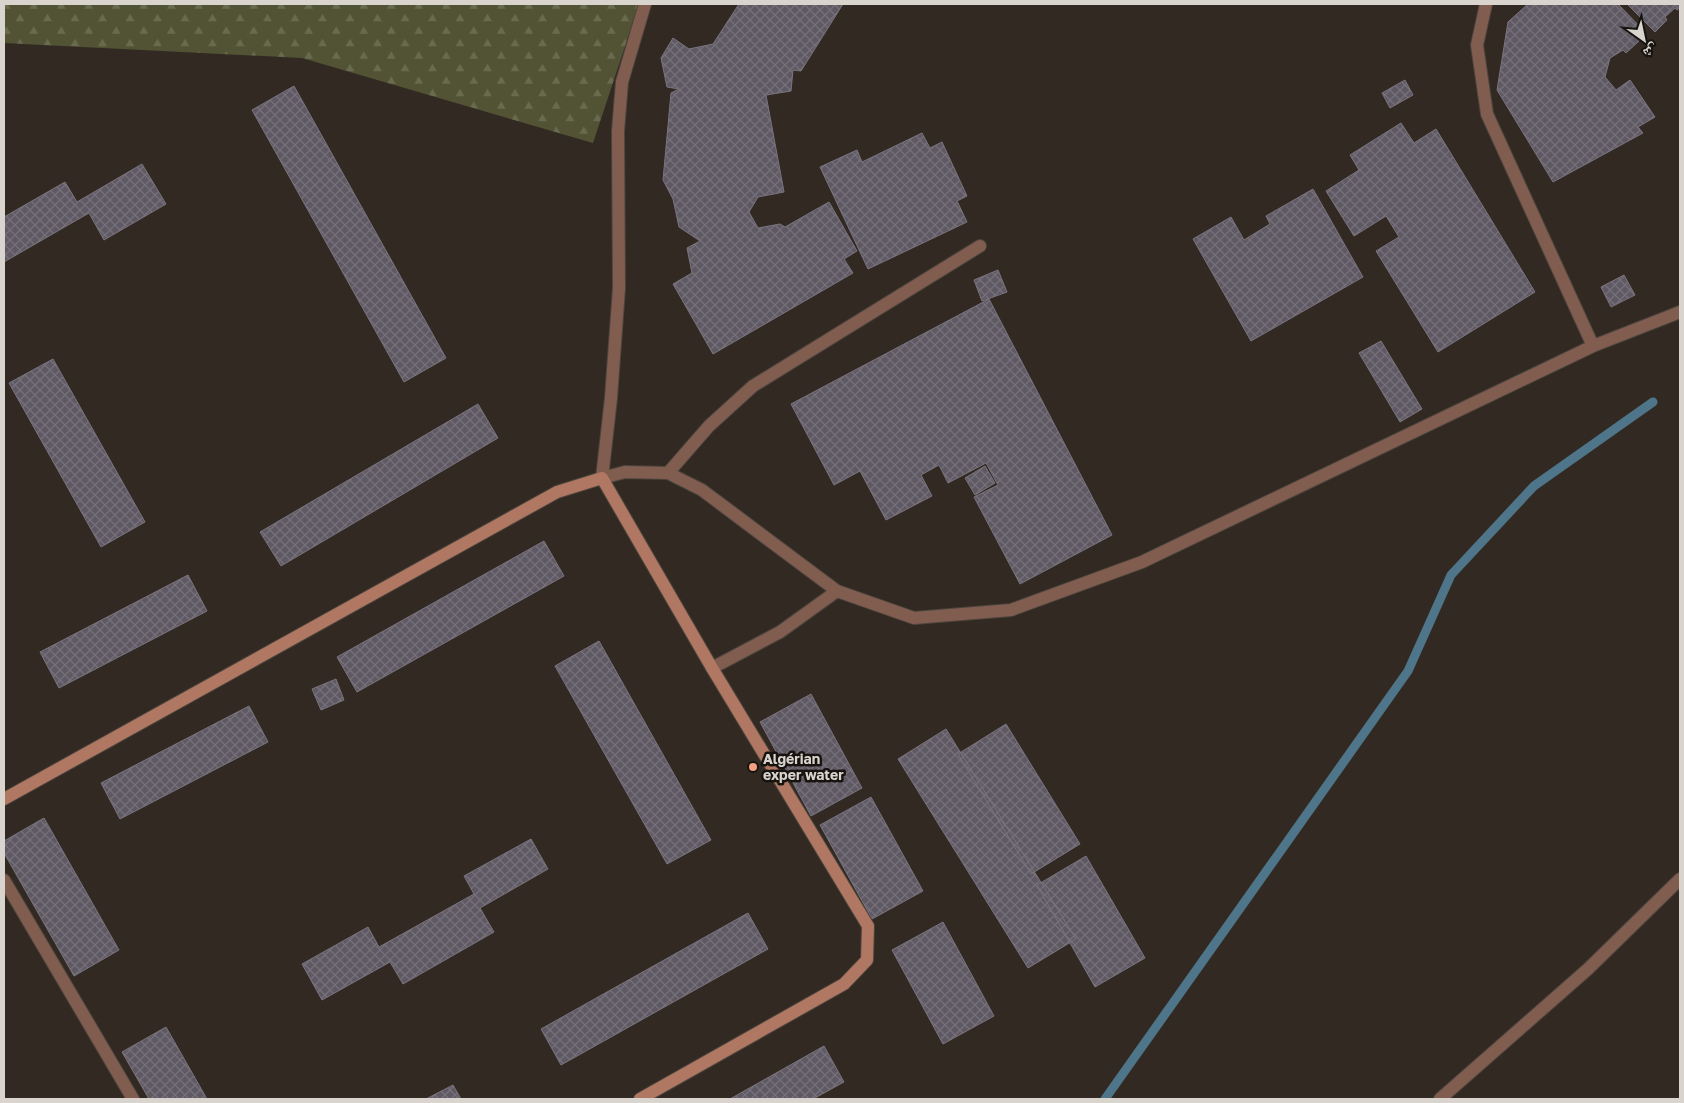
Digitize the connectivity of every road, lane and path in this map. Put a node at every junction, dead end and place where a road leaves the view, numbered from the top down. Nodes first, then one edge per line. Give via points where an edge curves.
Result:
1 (645, 4) edge
2 (1486, 4) edge
3 (980, 246) dead end
4 (1680, 312) edge
5 (1593, 346) junction
6 (668, 473) junction
7 (602, 478) junction
8 (837, 591) junction
9 (712, 668) junction
10 (4, 799) edge
11 (1680, 879) edge
12 (4, 880) edge
13 (132, 1099) edge
14 (640, 1099) edge
15 (1440, 1099) edge

1 - 7 street via 621,92 618,131 619,288
2 - 5 street via 1477,45 1487,114
3 - 6 street via 753,386 709,426
4 - 5 street
5 - 8 street via 1142,562 1011,610 914,618
6 - 7 street via 625,472
6 - 8 street via 702,490
7 - 9 street
7 - 10 street via 557,492
8 - 9 street via 780,632
9 - 14 street via 868,926 867,960 844,984
11 - 15 street via 1588,969
12 - 13 street

